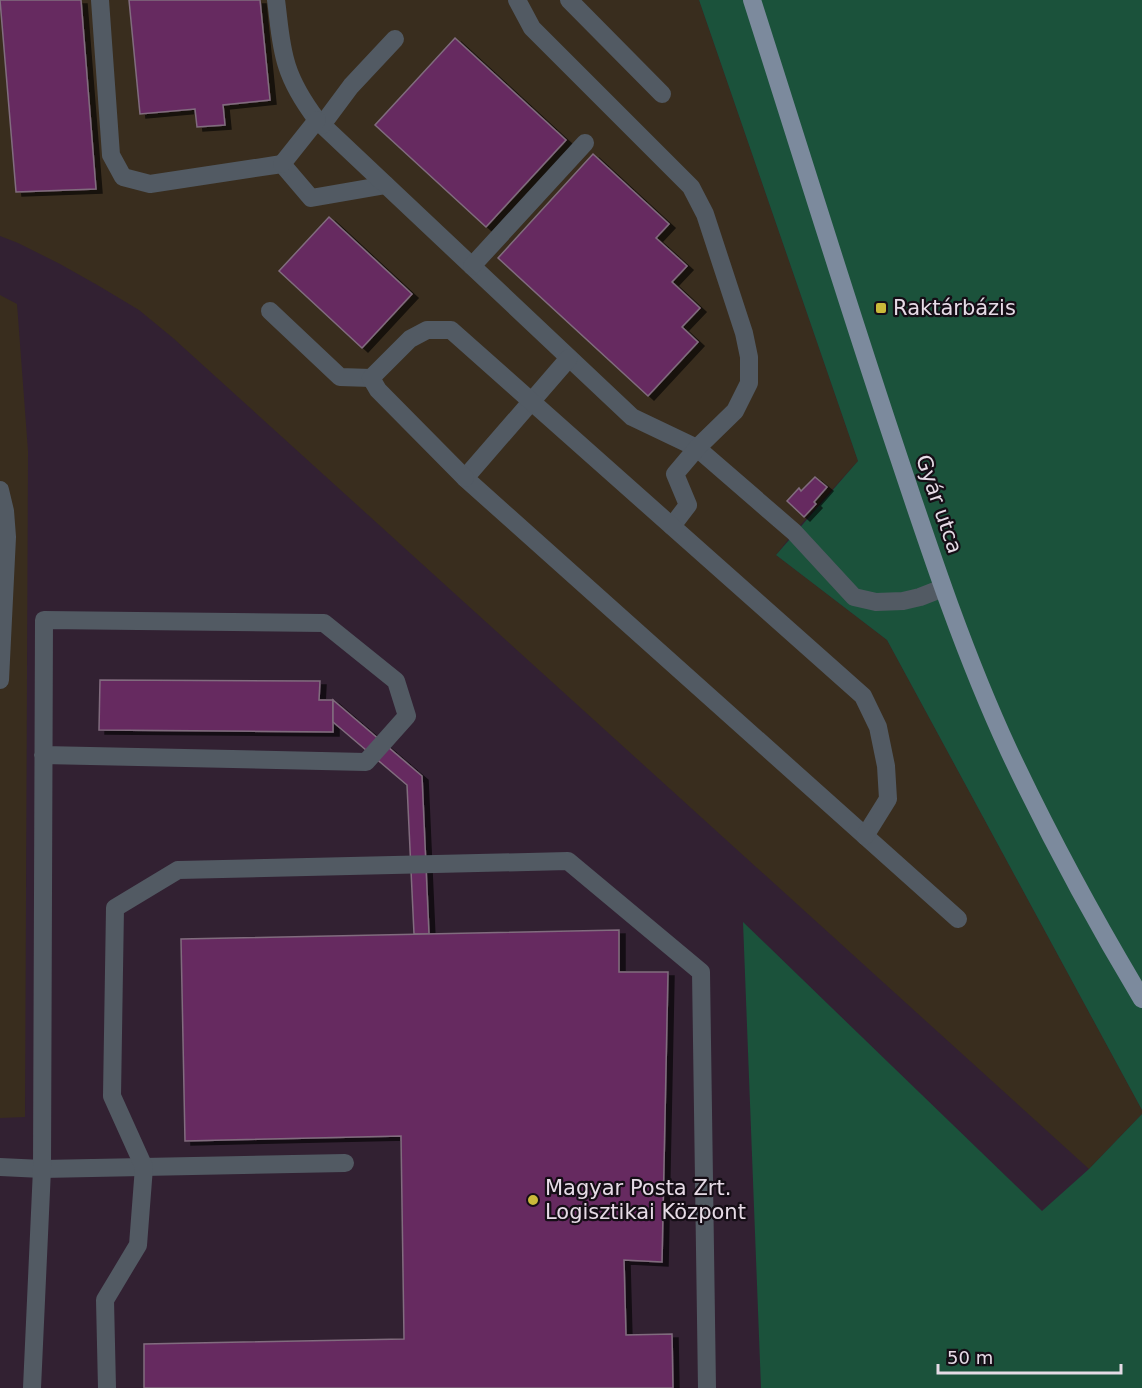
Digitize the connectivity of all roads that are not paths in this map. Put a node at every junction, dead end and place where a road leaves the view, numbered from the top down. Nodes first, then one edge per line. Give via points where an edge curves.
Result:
1 (100, 0) edge
2 (276, 0) edge
3 (517, 0) edge
4 (569, 0) edge
5 (752, 0) edge
6 (395, 39) dead end
7 (662, 93) dead end
8 (320, 122) junction
9 (585, 143) dead end
10 (282, 164) junction
11 (386, 185) junction
12 (472, 266) junction
13 (270, 311) dead end
14 (569, 358) junction
15 (371, 378) junction
16 (532, 401) junction
17 (697, 448) junction
18 (465, 478) junction
19 (0, 490) edge
20 (672, 526) junction
21 (943, 588) junction
22 (0, 680) edge
23 (43, 754) junction
24 (865, 836) junction
25 (958, 919) dead end
26 (1142, 999) edge
27 (345, 1163) dead end
28 (0, 1167) edge
29 (144, 1167) junction
30 (42, 1169) junction
31 (32, 1388) edge
32 (107, 1388) edge
33 (707, 1388) edge

1 - 10 lane via 111,155 123,177 150,184
2 - 8 lane via 287,67 303,101
3 - 17 lane via 532,28 691,187 705,214 744,333 749,366 748,383 735,411
4 - 7 lane
5 - 21 main road, Gyár utca
6 - 8 lane
8 - 10 lane
8 - 11 lane
9 - 12 lane
10 - 11 lane via 311,198
11 - 12 lane
12 - 14 lane
13 - 15 lane via 340,377
14 - 16 lane
14 - 17 lane via 632,417
15 - 16 lane via 410,339 427,330 451,330
15 - 18 lane via 378,390
16 - 18 lane
16 - 20 lane
17 - 20 lane via 675,474 688,505
17 - 21 lane via 794,532 854,597 876,602 903,601
18 - 24 lane
19 - 22 lane via 7,537
20 - 24 lane via 863,696 878,727 888,799
21 - 26 main road, Gyár utca via 1024,781
23 - 23 lane via 44,620 324,624 396,681 407,716 366,762
23 - 30 lane
24 - 25 lane
27 - 29 lane
28 - 30 lane
29 - 30 lane
29 - 32 lane via 138,1245 105,1300
29 - 33 lane via 112,1096 115,908 178,870 568,861 701,972
30 - 31 lane

